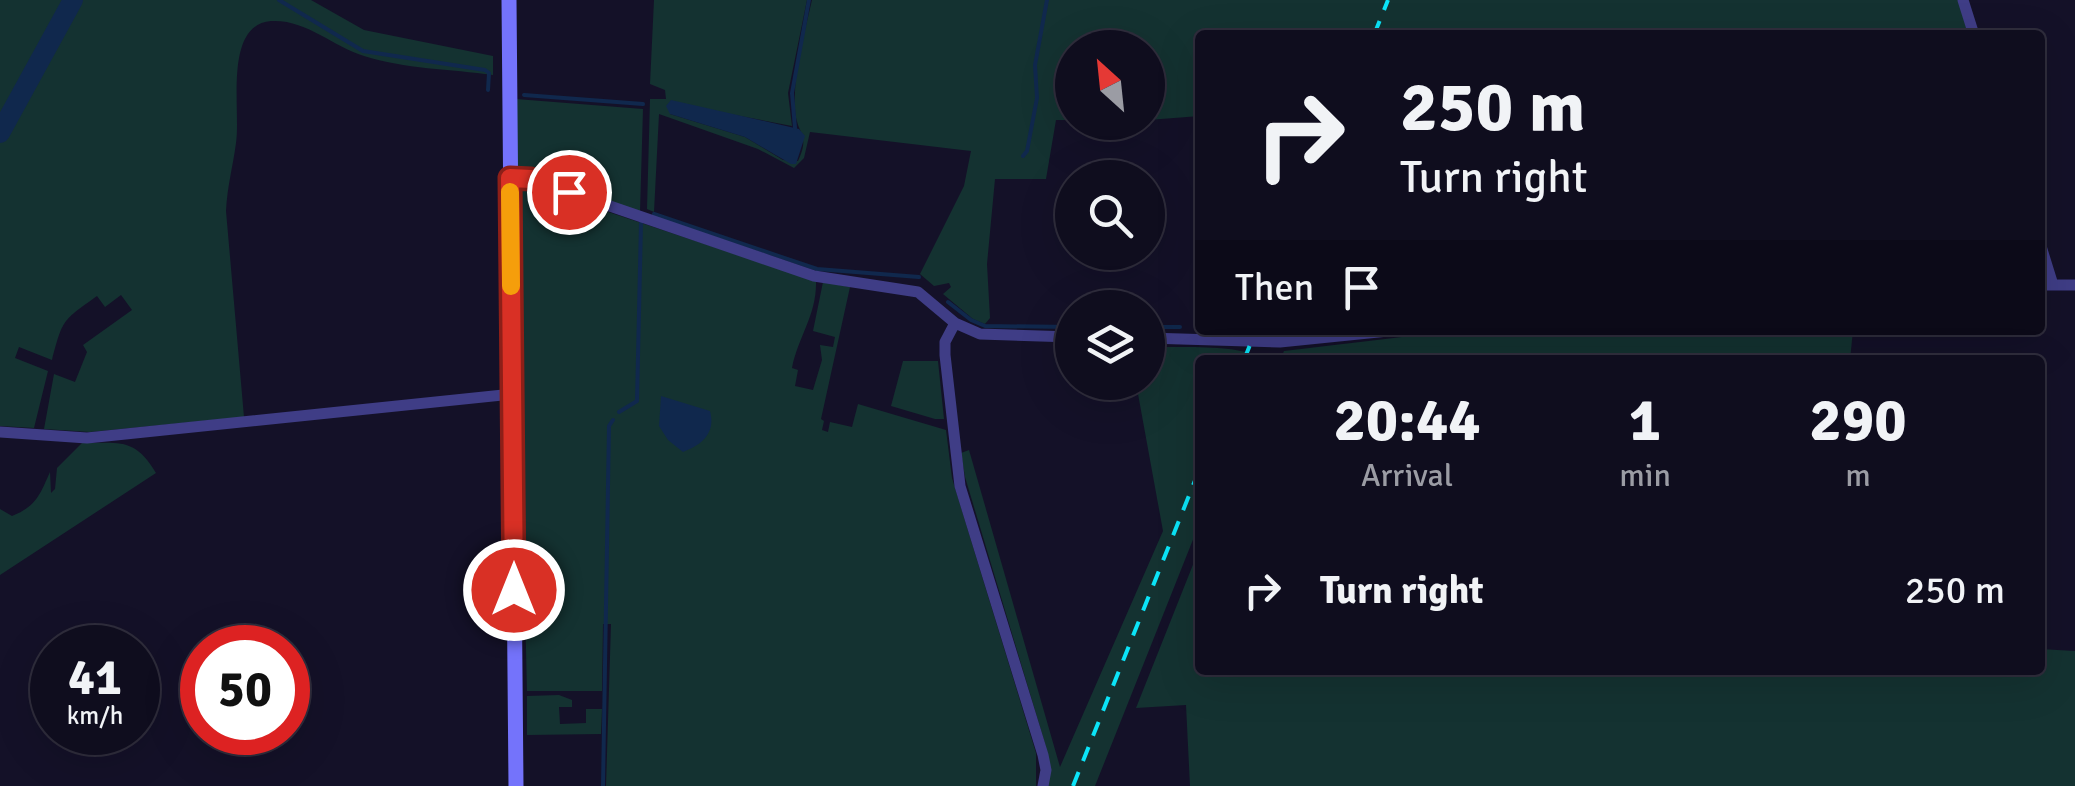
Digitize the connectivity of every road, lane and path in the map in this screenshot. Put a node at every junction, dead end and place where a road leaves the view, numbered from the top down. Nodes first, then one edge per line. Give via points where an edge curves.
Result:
1 (509, 0) edge
2 (1963, 0) edge
3 (1972, 30) edge
4 (510, 178) junction
5 (2046, 285) edge
6 (2075, 285) edge
7 (955, 322) junction
8 (1349, 335) edge
9 (1055, 336) edge
10 (1165, 339) edge
11 (512, 394) junction
12 (0, 432) edge
13 (516, 786) edge
14 (1043, 786) edge

1 - 4 main road
2 - 3 street
4 - 7 street via 531,179 814,276 906,288
4 - 11 main road
5 - 6 street
7 - 9 street via 980,334
7 - 14 street via 945,355 960,486 1043,754
8 - 10 street via 1280,342
11 - 12 street via 88,438
11 - 13 main road

